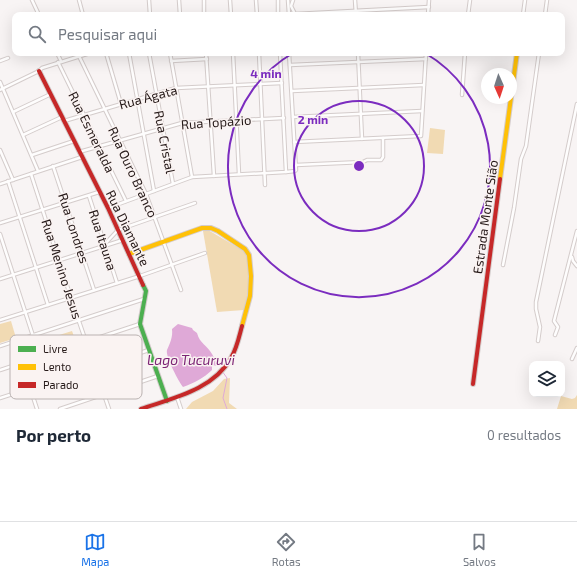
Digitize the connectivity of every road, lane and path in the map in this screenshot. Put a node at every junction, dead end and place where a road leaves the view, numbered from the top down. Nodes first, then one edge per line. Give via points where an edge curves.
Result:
1 (32, 0) edge
2 (79, 0) edge
3 (149, 0) edge
4 (179, 0) edge
5 (204, 0) edge
6 (230, 0) edge
7 (256, 0) edge
8 (278, 0) edge
9 (288, 0) edge
10 (293, 0) edge
11 (355, 0) edge
12 (429, 0) edge
13 (470, 0) edge
14 (525, 0) edge
15 (547, 0) edge
16 (429, 6) junction
17 (356, 10) junction
18 (38, 12) edge
19 (82, 12) edge
20 (150, 12) edge
21 (180, 12) edge
22 (204, 12) edge
23 (231, 12) edge
24 (257, 12) edge
25 (278, 12) edge
26 (289, 12) edge
27 (293, 12) edge
28 (325, 12) edge
29 (428, 12) edge
30 (468, 12) edge
31 (523, 12) edge
32 (545, 12) edge
33 (58, 56) edge
34 (79, 56) joint
35 (107, 56) edge
36 (130, 56) edge
37 (150, 56) edge
38 (171, 56) edge
39 (206, 56) edge
40 (232, 56) edge
41 (259, 56) edge
42 (280, 56) edge
43 (290, 56) edge
44 (358, 56) edge
45 (465, 56) edge
46 (518, 56) edge
47 (539, 56) edge
48 (8, 58) dead end
49 (207, 59) junction
50 (426, 59) joint
51 (0, 61) edge
52 (172, 61) junction
53 (59, 62) junction
54 (358, 62) junction
55 (290, 65) junction
56 (39, 71) junction
57 (0, 82) edge
58 (282, 83) junction
59 (260, 84) junction
60 (234, 85) junction
61 (424, 85) junction
62 (208, 87) junction
63 (176, 88) junction
64 (359, 88) junction
65 (1, 89) edge
66 (292, 91) junction
67 (51, 94) junction
68 (156, 94) junction
69 (462, 96) dead end
70 (138, 99) junction
71 (121, 104) junction
72 (577, 104) edge
73 (104, 109) junction
74 (422, 111) junction
75 (13, 112) junction
76 (361, 114) junction
77 (84, 115) junction
78 (293, 117) junction
79 (284, 118) junction
80 (63, 119) junction
81 (262, 119) junction
82 (236, 120) junction
83 (210, 121) junction
84 (182, 123) junction
85 (163, 128) junction
86 (143, 134) junction
87 (23, 135) junction
88 (383, 138) junction
89 (362, 139) junction
90 (119, 140) junction
91 (74, 141) junction
92 (294, 142) junction
93 (99, 146) junction
94 (0, 150) edge
95 (79, 152) junction
96 (32, 155) junction
97 (82, 157) junction
98 (296, 165) junction
99 (53, 166) junction
100 (38, 171) junction
101 (286, 172) junction
102 (264, 173) junction
103 (31, 174) junction
104 (239, 174) junction
105 (214, 176) junction
106 (192, 177) junction
107 (13, 180) junction
108 (8, 181) junction
109 (0, 184) edge
110 (173, 184) junction
111 (265, 185) dead end
112 (154, 191) junction
113 (99, 192) junction
114 (146, 194) junction
115 (89, 196) junction
116 (126, 201) junction
117 (66, 203) junction
118 (195, 203) dead end
119 (108, 208) junction
120 (43, 211) junction
121 (20, 218) junction
122 (155, 218) junction
123 (0, 224) edge
124 (118, 230) junction
125 (577, 231) edge
126 (0, 234) edge
127 (123, 240) junction
128 (164, 242) junction
129 (104, 245) junction
130 (82, 253) junction
131 (205, 253) dead end
132 (129, 254) junction
133 (571, 257) junction
134 (58, 260) junction
135 (172, 265) junction
136 (503, 265) dead end
137 (577, 266) edge
138 (35, 268) junction
139 (13, 275) junction
140 (140, 276) junction
141 (0, 279) edge
142 (117, 283) junction
143 (94, 290) junction
144 (181, 290) dead end
145 (71, 298) junction
146 (144, 299) junction
147 (48, 305) junction
148 (25, 313) junction
149 (0, 316) edge
150 (1, 320) edge
151 (79, 321) junction
152 (140, 324) junction
153 (555, 334) dead end
154 (33, 335) edge
155 (36, 335) edge
156 (84, 335) edge
157 (108, 335) edge
158 (538, 341) dead end
159 (10, 343) edge
160 (0, 346) edge
161 (577, 348) edge
162 (149, 350) junction
163 (142, 352) edge
164 (572, 359) dead end
165 (10, 367) edge
166 (0, 370) edge
167 (158, 376) junction
168 (142, 382) edge
169 (473, 384) dead end
170 (10, 395) edge
171 (177, 397) junction
172 (0, 398) edge
173 (34, 399) edge
174 (91, 399) edge
175 (105, 399) edge
176 (167, 401) junction
177 (37, 409) edge
178 (60, 409) edge
179 (109, 409) edge
180 (141, 409) edge
181 (181, 409) edge

1 - 18 street
2 - 19 street
3 - 20 street
4 - 21 street
5 - 22 street
6 - 23 street
7 - 24 street
8 - 25 street
9 - 26 street
10 - 27 street via 291,6
11 - 17 street
12 - 16 street
13 - 30 street
14 - 31 street
15 - 32 street
16 - 17 street
16 - 29 street
17 - 28 street
33 - 53 street, Rua Esmeralda
34 - 53 street
34 - 73 street, Rua Ouro Branco
35 - 71 street
36 - 70 street
37 - 68 street, Rua Cristal
38 - 52 street
39 - 49 street
40 - 60 street
41 - 59 street
42 - 58 street
43 - 55 street
44 - 54 street
45 - 69 street
46 - 169 street, Estrada Monte Sião
47 - 136 street via 526,146 521,159
48 - 51 street
49 - 52 street
49 - 62 street
50 - 54 street
50 - 61 street
52 - 63 street
53 - 56 street
53 - 77 street, Rua Esmeralda
54 - 55 street
54 - 64 street
55 - 66 street
56 - 65 street
56 - 67 street, Rua Diamante
57 - 65 street
58 - 59 street, Rua Ágata
58 - 79 street
59 - 60 street, Rua Ágata
59 - 81 street
60 - 62 street, Rua Ágata
60 - 82 street
61 - 64 street
61 - 74 street
62 - 63 street, Rua Ágata
62 - 83 street
63 - 68 street, Rua Ágata
63 - 84 street
64 - 66 street
64 - 76 street
65 - 75 street
66 - 78 street
67 - 75 street
67 - 80 street, Rua Diamante
68 - 70 street, Rua Ágata
68 - 85 street, Rua Cristal
70 - 71 street, Rua Ágata
70 - 86 street
71 - 73 street, Rua Ágata
72 - 158 street via 536,302 540,327
73 - 77 street, Rua Ágata
73 - 90 street, Rua Ouro Branco
74 - 76 street
74 - 88 street via 421,136
75 - 87 street
76 - 78 street
76 - 89 street
77 - 80 street, Rua Ágata
77 - 93 street, Rua Esmeralda
78 - 92 street
79 - 81 street, Rua Topázio
79 - 101 street
80 - 87 street, Rua Ágata
80 - 91 street, Rua Diamante
81 - 82 street, Rua Topázio
81 - 102 street
82 - 83 street, Rua Topázio
82 - 104 street
83 - 84 street, Rua Topázio
83 - 105 street
84 - 85 street, Rua Topázio
84 - 106 street
85 - 86 street, Rua Topázio
85 - 110 street, Rua Cristal
86 - 90 street, Rua Topázio
86 - 112 street
87 - 96 street
88 - 89 street
88 - 98 street via 383,157 380,160
89 - 92 street
90 - 93 street, Rua Topázio
90 - 114 street, Rua Ouro Branco
91 - 95 street, Rua Diamante
91 - 96 street
92 - 98 street
93 - 95 street, Rua Topázio
93 - 116 street, Rua Esmeralda
94 - 107 street
95 - 97 street, Rua Diamante
96 - 100 street
97 - 99 street
97 - 113 street, Rua Diamante
98 - 101 street via 295,171
99 - 100 street
99 - 117 street, Rua Londres
100 - 103 street
101 - 102 street
102 - 104 street
102 - 111 street
103 - 107 street
103 - 120 street, Rua Menino Jesus
104 - 105 street
105 - 106 street
106 - 110 street
107 - 108 street
108 - 109 street
108 - 121 street
110 - 112 street
112 - 114 street
113 - 115 street
113 - 119 street, Rua Diamante
114 - 116 street
114 - 122 street, Rua Ouro Branco
115 - 117 street
115 - 129 street, Rua Itauna
116 - 119 street
117 - 120 street
117 - 130 street, Rua Londres
118 - 122 street
119 - 124 street, Rua Diamante
120 - 121 street
120 - 134 street, Rua Menino Jesus
121 - 123 street
121 - 138 street
122 - 124 street
122 - 128 street, Rua Ouro Branco
124 - 127 street, Rua Diamante
124 - 129 street
125 - 133 street
126 - 139 street
127 - 129 street
127 - 132 street, Rua Diamante
128 - 132 street
128 - 135 street, Rua Ouro Branco
128 - 171 street via 209,227 245,248 251,269 248,308 233,354 221,370 201,387
129 - 130 street
129 - 142 street, Rua Itauna
130 - 134 street
130 - 143 street, Rua Londres
131 - 135 street
132 - 140 street, Rua Diamante
133 - 137 street
133 - 153 street via 554,321 558,327
134 - 138 street
134 - 145 street, Rua Menino Jesus
135 - 140 street
135 - 144 street, Rua Ouro Branco
138 - 139 street
138 - 147 street
139 - 141 street
139 - 148 street
140 - 142 street
140 - 146 street, Rua Diamante via 146,291
142 - 143 street
143 - 145 street
145 - 147 street
145 - 151 street, Rua Menino Jesus
146 - 151 street
146 - 152 street, Rua Diamante
147 - 148 street
148 - 150 street
148 - 154 street
149 - 150 street
151 - 155 street
151 - 156 street, Rua Menino Jesus
152 - 157 street
152 - 162 street, Rua Diamante
159 - 160 street
161 - 164 street
162 - 163 street
162 - 167 street, Rua Diamante
165 - 166 street
167 - 168 street
167 - 176 street, Rua Diamante
170 - 172 street
171 - 176 street
171 - 181 street
173 - 177 street
174 - 178 street
175 - 179 street, Rua Menino Jesus
176 - 180 street

